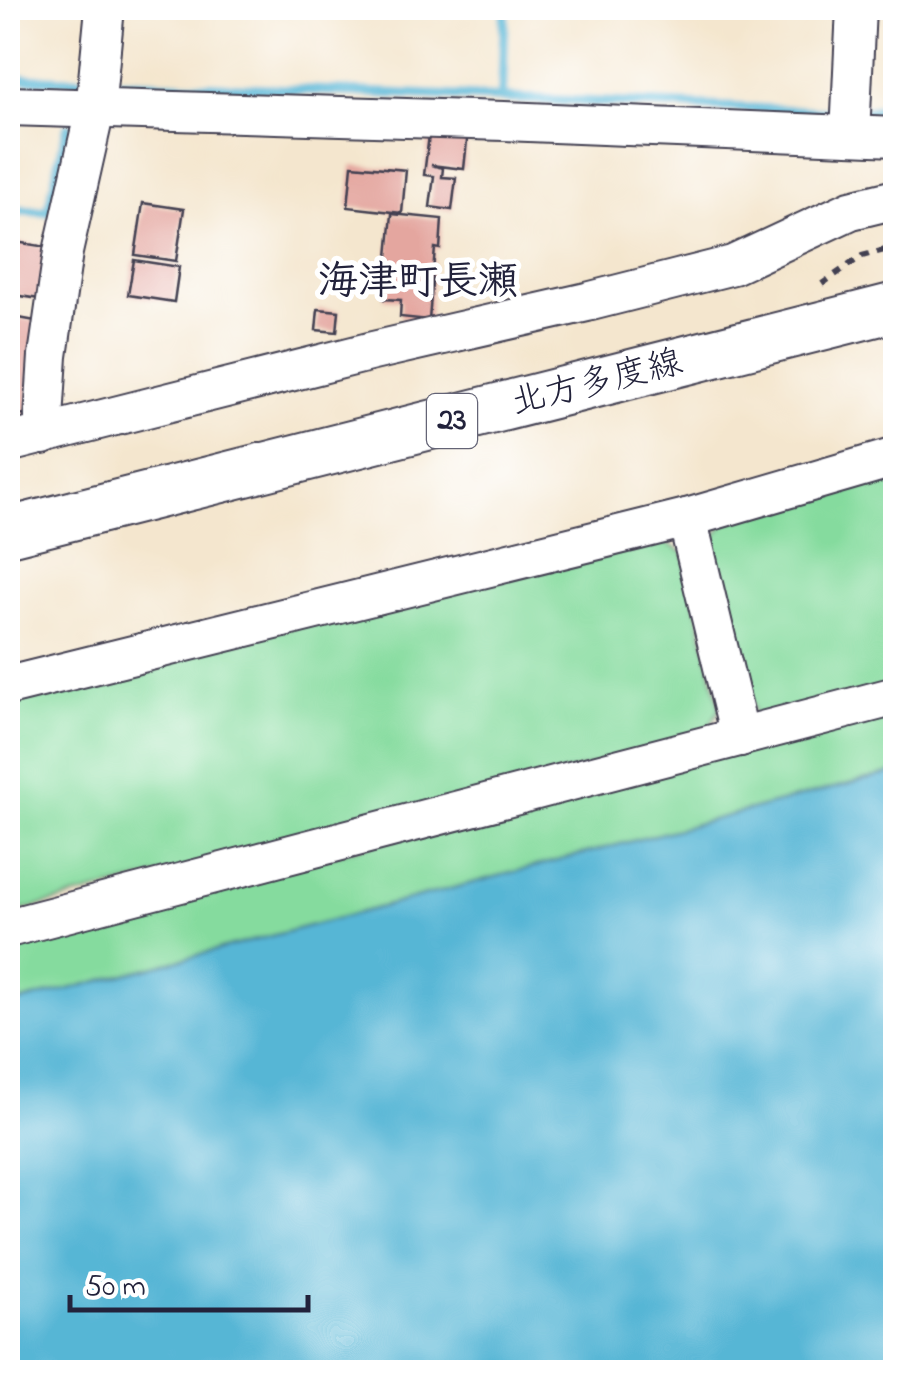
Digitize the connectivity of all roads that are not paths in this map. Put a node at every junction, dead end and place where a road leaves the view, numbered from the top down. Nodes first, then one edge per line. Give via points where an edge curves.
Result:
1 (105, 8) edge
2 (856, 8) edge
3 (8, 106) edge
4 (96, 110) junction
5 (850, 135) junction
6 (896, 137) edge
7 (896, 199) edge
8 (896, 291) edge
9 (896, 308) edge
10 (826, 326) junction
11 (26, 439) edge
12 (896, 457) edge
13 (687, 518) junction
14 (8, 532) edge
15 (8, 686) edge
16 (896, 696) edge
17 (740, 737) junction
18 (8, 928) edge

1 - 4 street
2 - 5 street
3 - 4 street
4 - 5 street
4 - 11 street
5 - 6 street
7 - 11 street via 851,210 733,265
8 - 10 street
9 - 10 main road, 北方多度線 / 23
10 - 14 main road, 北方多度線 / 23
12 - 13 street
13 - 15 street
13 - 17 street
16 - 17 street
17 - 18 street

